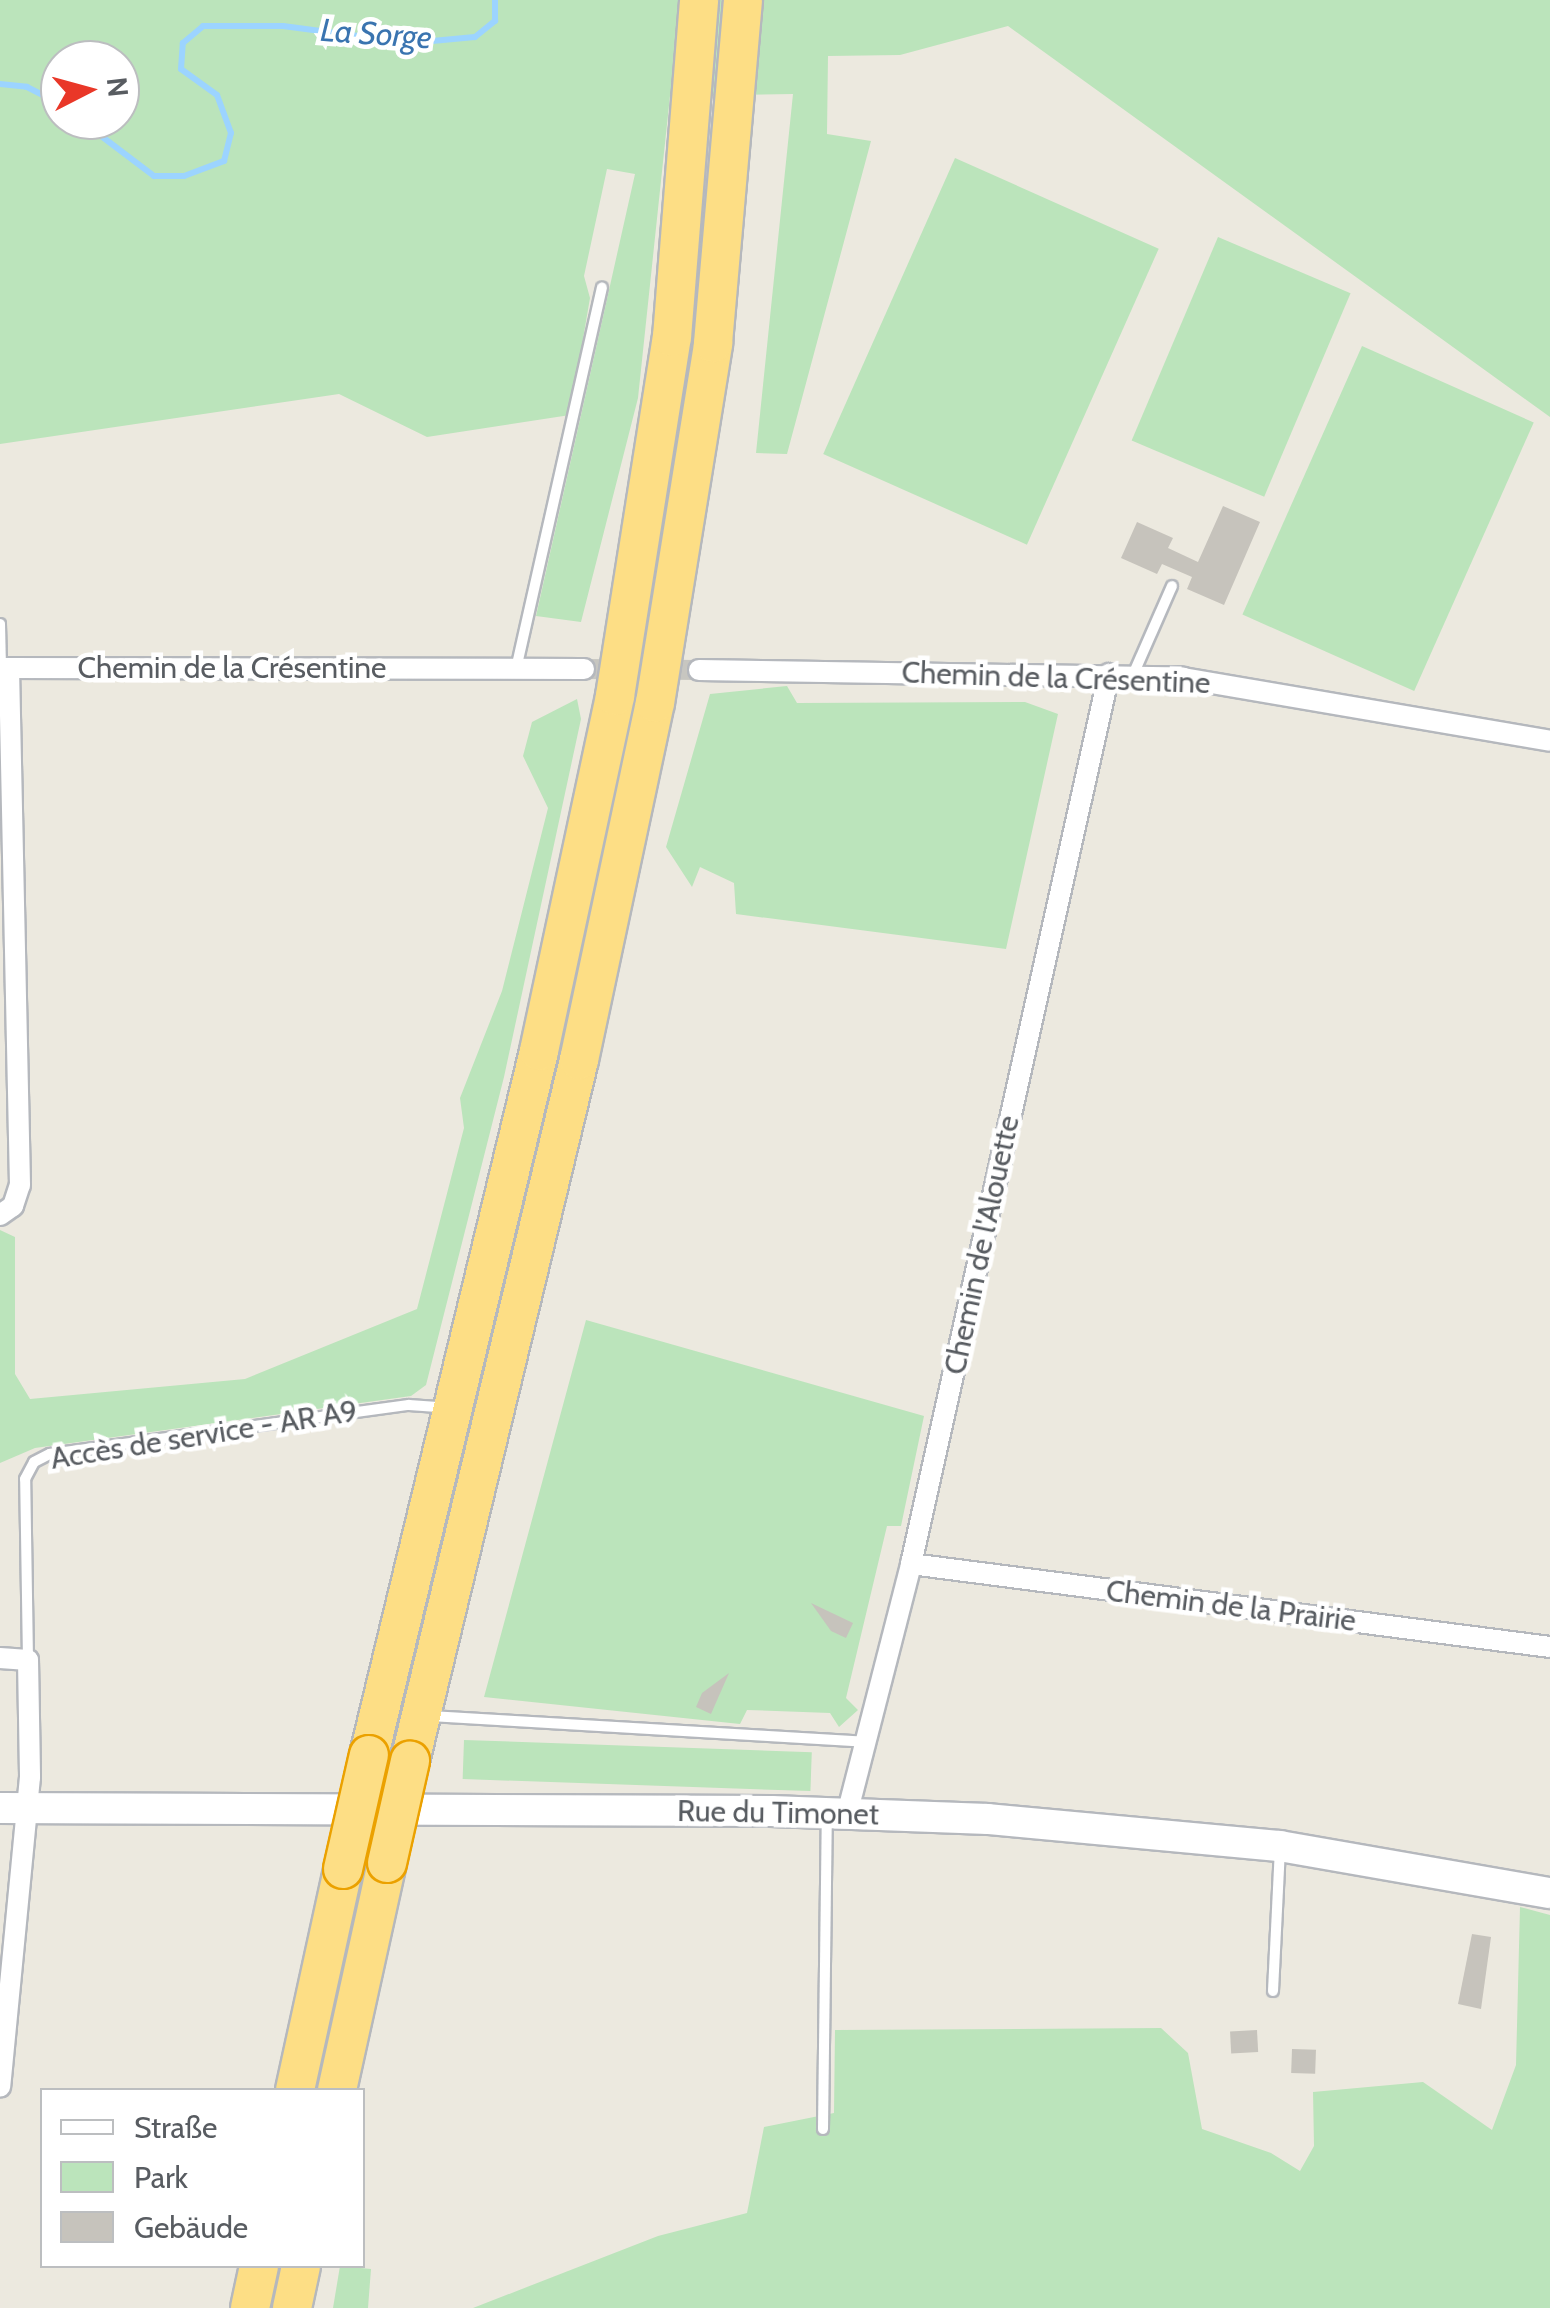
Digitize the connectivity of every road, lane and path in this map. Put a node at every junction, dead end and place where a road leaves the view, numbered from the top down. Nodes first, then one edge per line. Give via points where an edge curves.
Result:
1 (699, 0) edge
2 (743, 0) edge
3 (602, 288) dead end
4 (1172, 586) dead end
5 (0, 624) edge
6 (3, 668) edge
7 (516, 668) junction
8 (584, 669) tunnel mouth
9 (699, 670) tunnel mouth
10 (1108, 674) junction
11 (1133, 675) junction
12 (5, 724) edge
13 (1550, 742) edge
14 (7, 961) edge
15 (9, 1083) edge
16 (0, 1215) edge
17 (453, 1408) junction
18 (911, 1564) junction
19 (1550, 1646) edge
20 (0, 1658) edge
21 (28, 1660) junction
22 (421, 1715) junction
23 (864, 1742) junction
24 (15, 1809) edge
25 (837, 1813) junction
26 (1280, 1846) junction
27 (1550, 1893) edge
28 (5, 1984) edge
29 (1272, 1991) dead end
30 (0, 2086) edge
31 (295, 2088) edge
32 (337, 2088) edge
33 (823, 2129) dead end
34 (259, 2268) edge
35 (301, 2268) edge
36 (250, 2308) edge
37 (292, 2308) edge

1 - 17 highway via 678,292 636,582 566,934
2 - 22 highway via 710,360 652,720 576,1076
3 - 7 lane
4 - 11 lane
5 - 6 lane
6 - 7 street, Chemin de la Crésentine
6 - 12 street
7 - 8 street, Chemin de la Crésentine
9 - 10 street, Chemin de la Crésentine
10 - 11 street, Chemin de la Crésentine
10 - 18 street, Chemin de l'Alouette
11 - 13 street, Chemin de la Crésentine
12 - 14 street
14 - 15 street
15 - 16 street via 20,1185 13,1206
17 - 21 lane, Accès de service - AR A9 via 409,1405 50,1454 34,1462 25,1479
17 - 31 highway, bridge
18 - 19 street, Chemin de la Prairie
18 - 23 street, Chemin de l'Alouette
20 - 21 street
21 - 24 street
22 - 23 lane
22 - 32 highway, bridge
23 - 25 street, Chemin de l'Alouette
24 - 25 main road, Rue du Timonet
24 - 28 street
25 - 26 main road, Rue du Timonet via 988,1819
25 - 33 lane
26 - 27 main road, Rue du Timonet
26 - 29 lane
28 - 30 street
34 - 36 highway
35 - 37 highway

